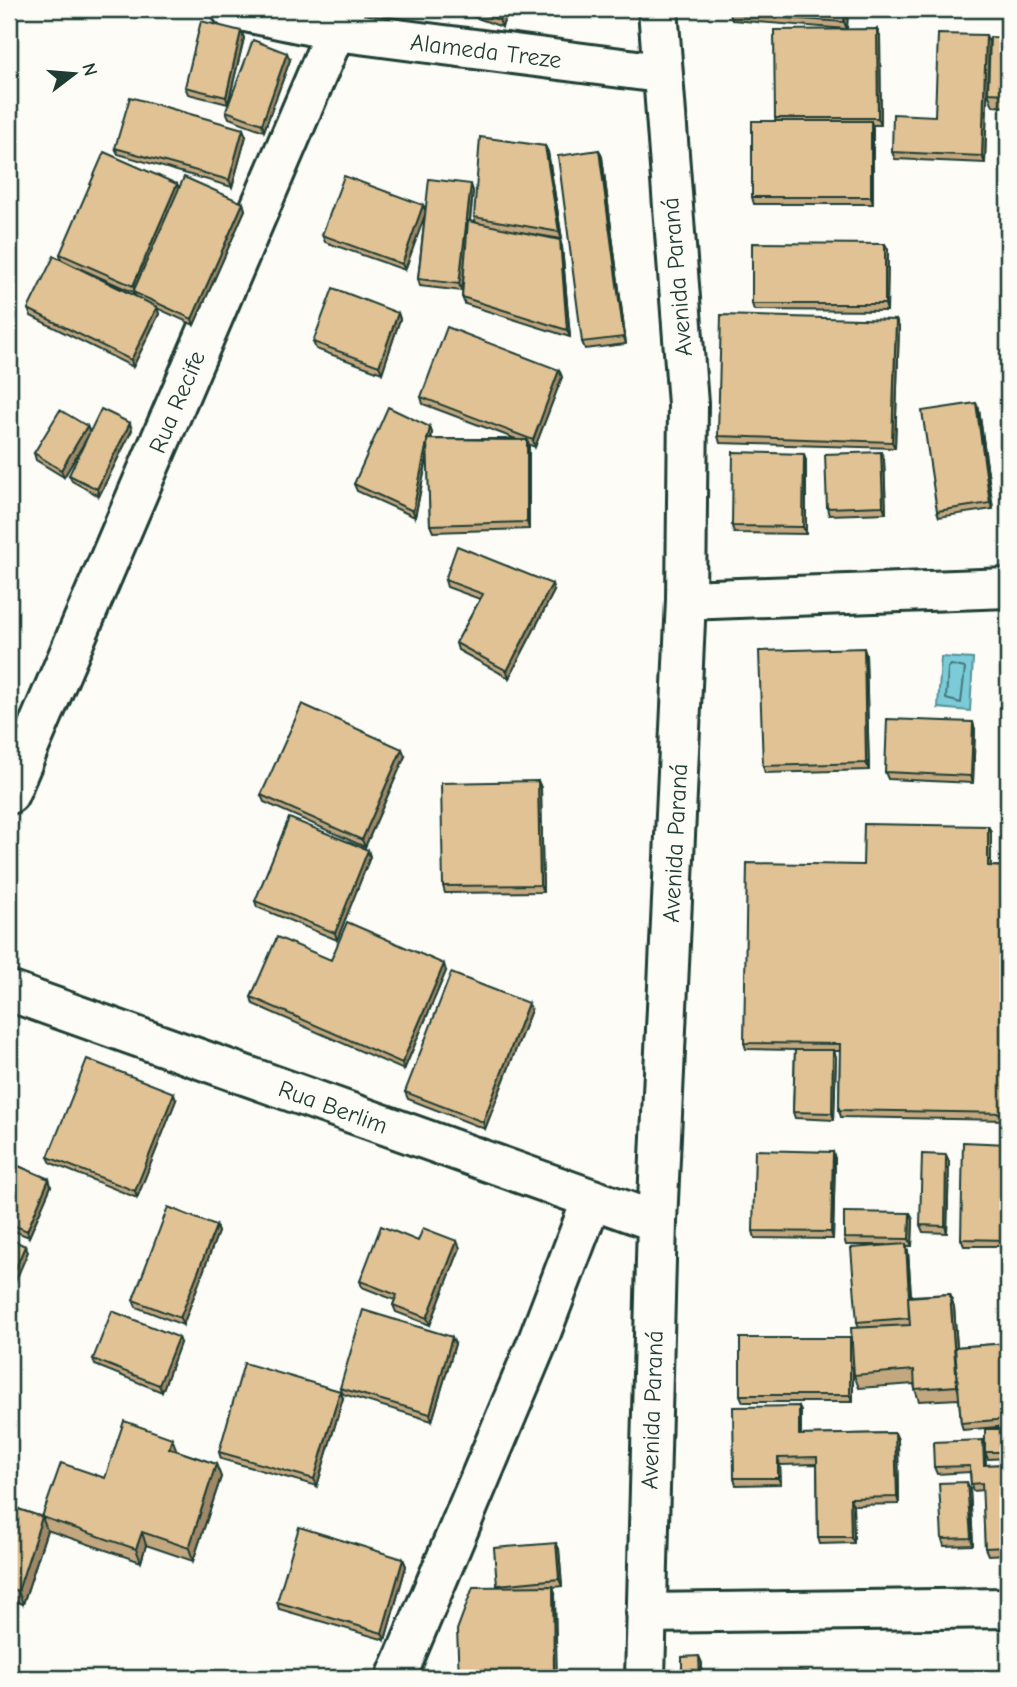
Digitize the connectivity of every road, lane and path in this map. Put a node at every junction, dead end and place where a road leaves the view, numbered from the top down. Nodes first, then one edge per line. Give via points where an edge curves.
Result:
1 (230, 9) edge
2 (657, 9) edge
3 (341, 20) edge
4 (660, 73) junction
5 (1008, 588) edge
6 (686, 600) junction
7 (9, 794) edge
8 (9, 991) edge
9 (592, 1199) junction
10 (657, 1222) junction
11 (1008, 1608) edge
12 (646, 1613) junction
13 (396, 1678) edge
14 (645, 1678) edge

1 - 3 street, Alameda Treze
2 - 4 street, Avenida Paraná
3 - 4 street, Alameda Treze
3 - 7 street, Rua Recife
4 - 6 street, Avenida Paraná via 688,404
5 - 6 street
6 - 10 street, Avenida Paraná
8 - 9 street, Rua Berlim
9 - 10 street, Rua Berlim
9 - 13 street via 537,1343
10 - 12 street, Avenida Paraná
11 - 12 street
12 - 14 street, Avenida Paraná

